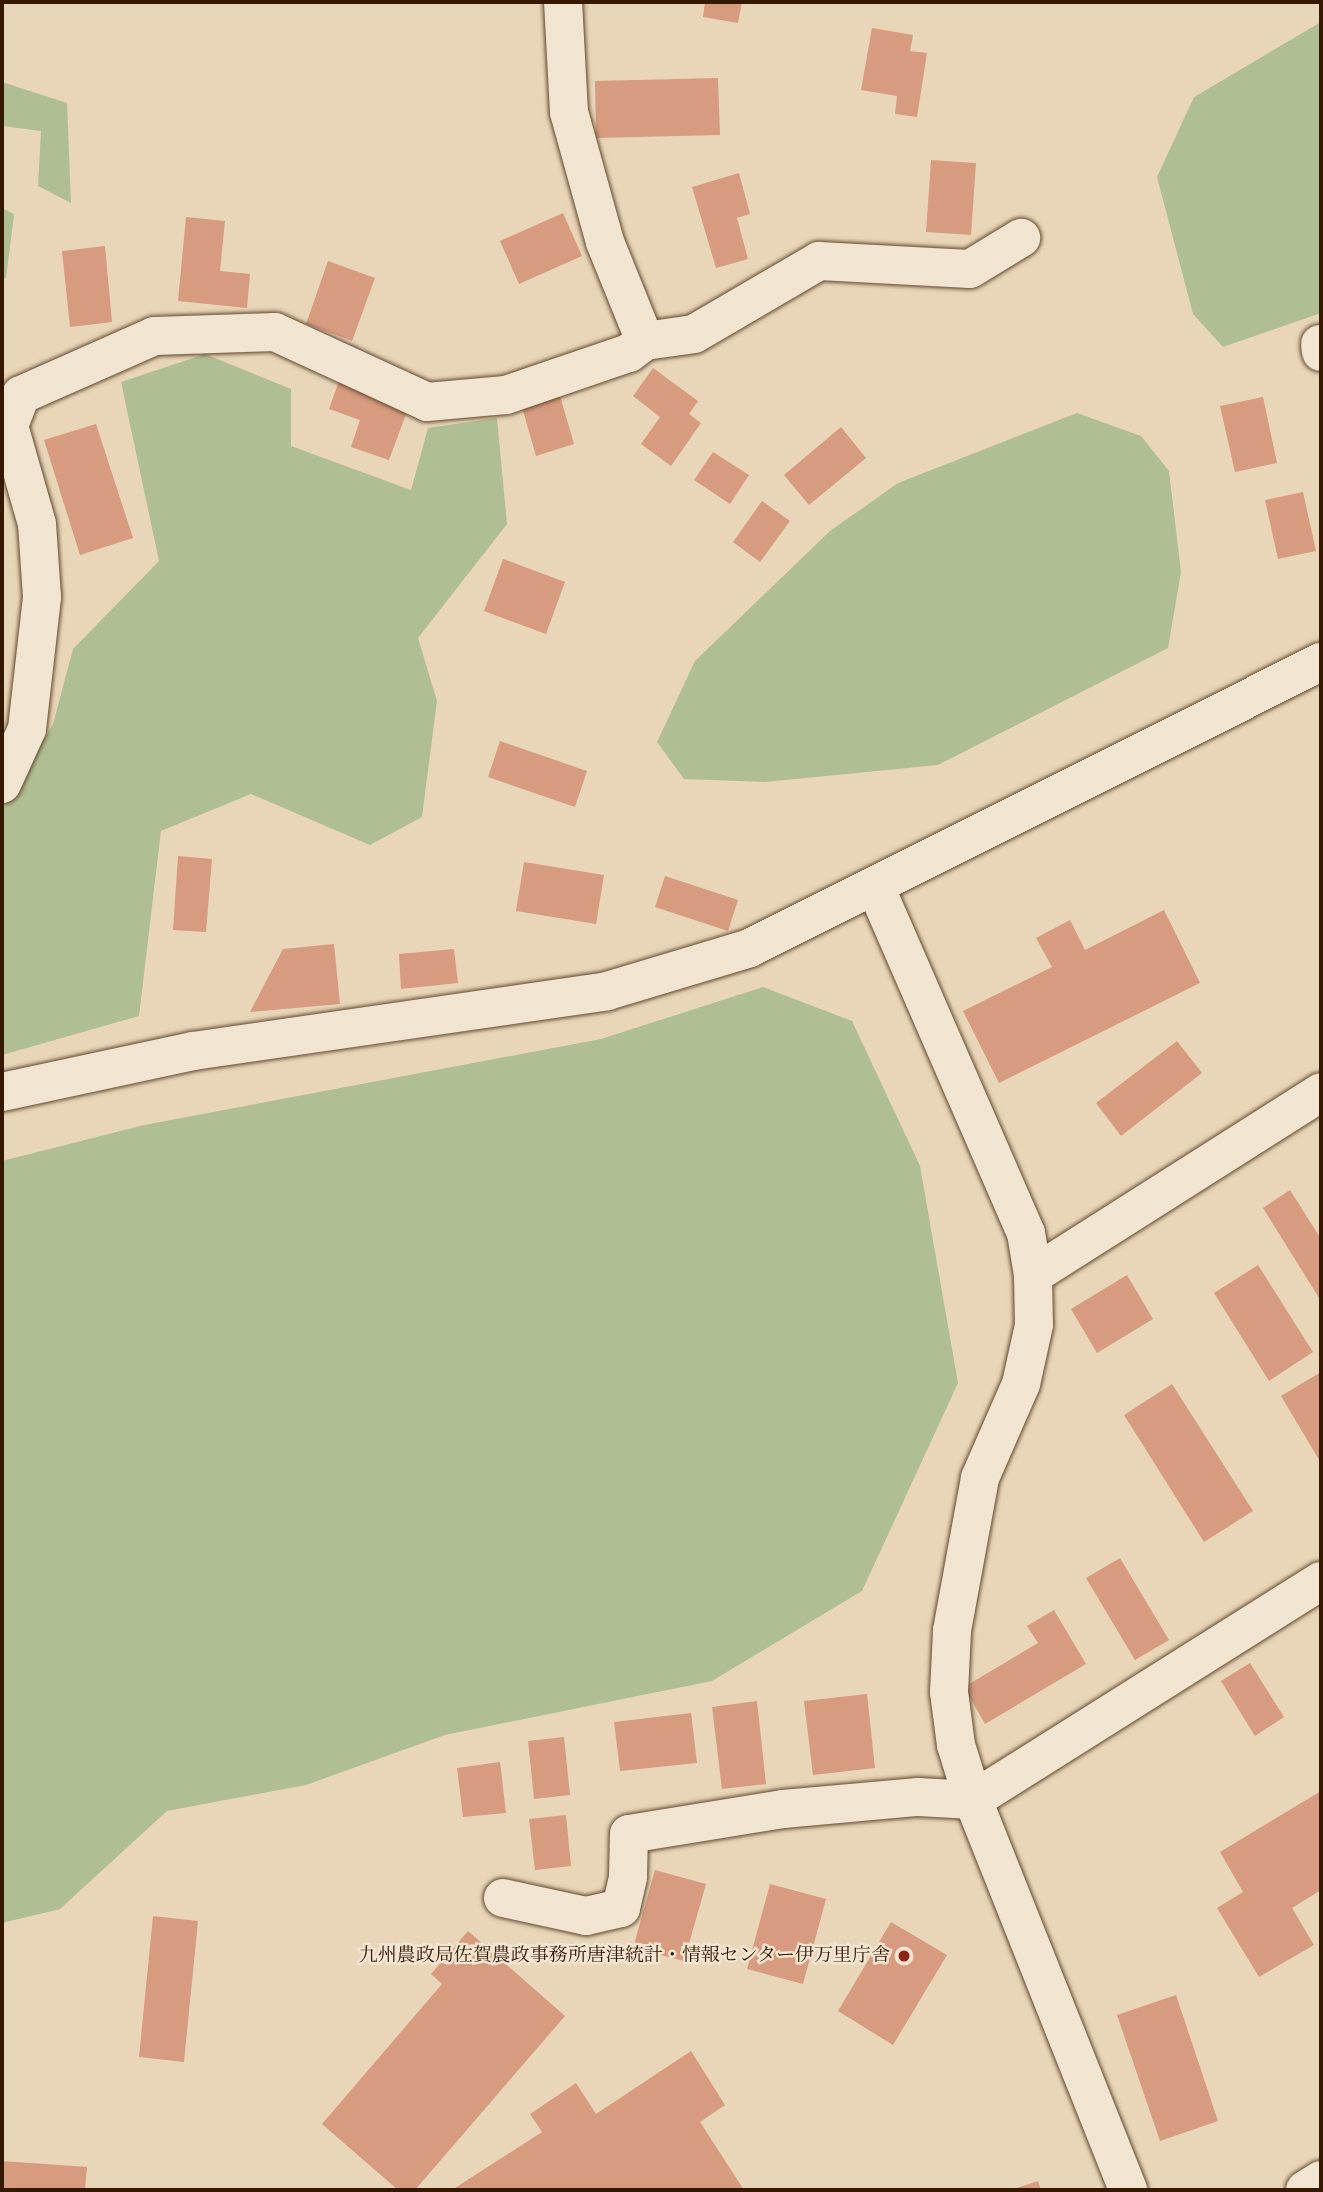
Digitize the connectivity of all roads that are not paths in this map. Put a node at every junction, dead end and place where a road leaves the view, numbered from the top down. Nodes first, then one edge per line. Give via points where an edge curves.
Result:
1 (563, 2) edge
2 (1021, 238) dead end
3 (645, 341) junction
4 (1321, 662) edge
5 (2, 784) edge
6 (875, 886) junction
7 (2, 1092) edge
8 (1321, 1092) edge
9 (1033, 1275) junction
10 (1321, 1581) edge
11 (973, 1800) junction
12 (503, 1898) dead end
13 (1321, 2180) edge
14 (1128, 2190) edge
15 (1306, 2190) edge

1 - 3 street via 569,112 605,242
2 - 3 street via 970,269 818,261 694,334
3 - 5 street via 629,353 506,395 427,402 275,332 154,336 21,395 9,426 37,524 42,597 27,729
4 - 6 street
6 - 7 street via 750,948 607,991 193,1051
6 - 9 street via 1026,1233
8 - 9 street
9 - 11 street via 1032,1337 1021,1384 980,1478 951,1631 949,1692 956,1745
10 - 11 street
11 - 12 street via 918,1797 783,1809 629,1834 628,1877 621,1908 586,1916
11 - 14 street
13 - 15 street

